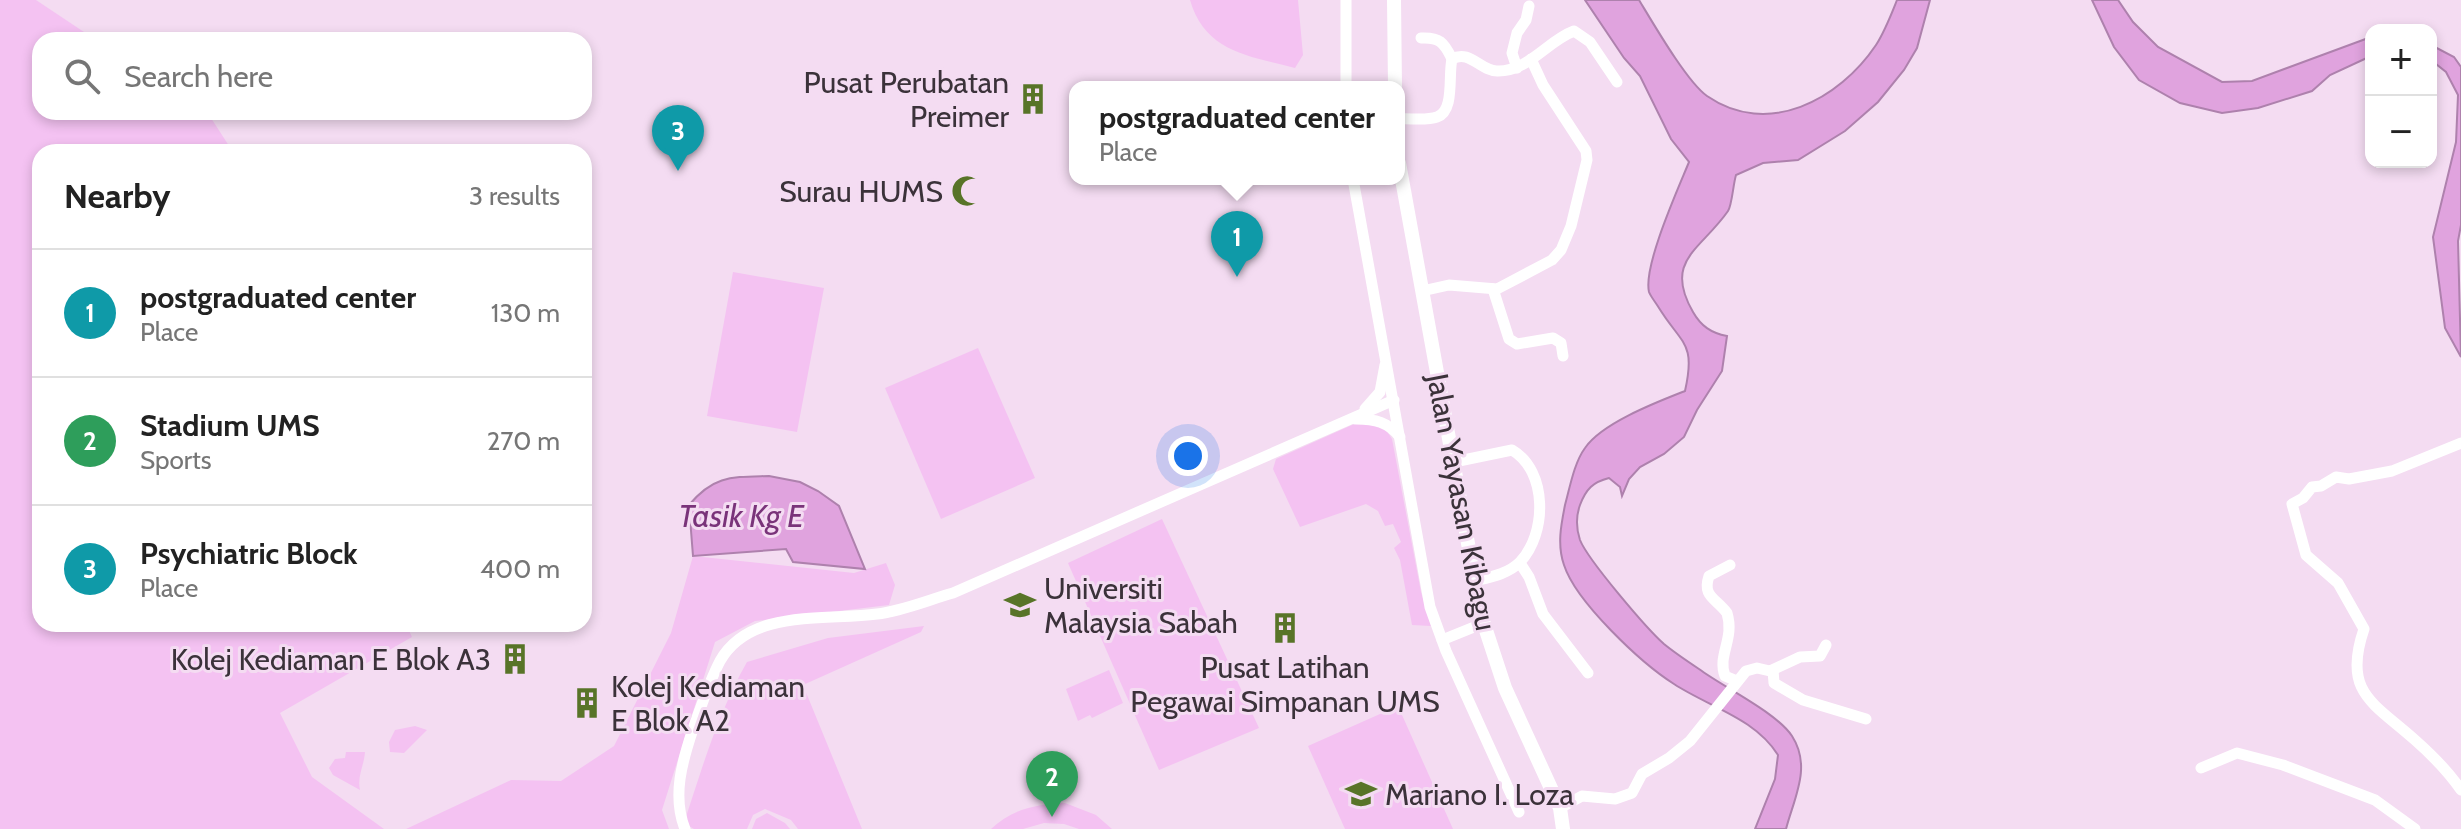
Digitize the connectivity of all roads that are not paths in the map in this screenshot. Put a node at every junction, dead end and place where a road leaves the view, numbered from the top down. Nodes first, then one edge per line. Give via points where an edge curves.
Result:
1 (1346, 0) edge
2 (1394, 0) edge
3 (1529, 6) dead end
4 (1421, 38) dead end
5 (1452, 59) junction
6 (1531, 59) junction
7 (1517, 68) junction
8 (1346, 81) edge
9 (1395, 81) edge
10 (1617, 82) dead end
11 (1405, 119) edge
12 (1354, 185) edge
13 (1403, 185) edge
14 (1493, 289) junction
15 (1422, 291) junction
16 (1563, 356) dead end
17 (1386, 358) junction
18 (1394, 400) junction
19 (1351, 419) junction
20 (1400, 438) junction
21 (2461, 443) edge
22 (1454, 462) junction
23 (1520, 563) junction
24 (1730, 565) dead end
25 (1474, 581) junction
26 (1484, 623) junction
27 (1442, 640) junction
28 (1826, 645) dead end
29 (1773, 670) junction
30 (1588, 673) dead end
31 (1735, 684) junction
32 (1866, 719) dead end
33 (2201, 768) dead end
34 (2461, 790) edge
35 (1560, 808) junction
36 (1519, 812) dead end
37 (685, 829) edge
38 (1563, 829) edge
39 (2415, 829) edge

1 - 8 street
2 - 9 street
3 - 7 street via 1512,53
4 - 5 street via 1441,41
5 - 7 street via 1467,56 1494,71
5 - 11 street via 1446,111 1438,117
6 - 7 street
6 - 10 street via 1574,31 1590,42
6 - 14 street via 1587,160 1561,250 1552,260
12 - 17 street
13 - 15 street, Jalan Yayasan Kibagu
14 - 15 street via 1449,285
14 - 16 street via 1509,339 1517,344 1553,338 1561,343
15 - 22 street, Jalan Yayasan Kibagu
17 - 18 street
17 - 19 street via 1380,392
18 - 19 street
18 - 20 street
19 - 20 street via 1391,426
19 - 37 street via 953,593 891,612 758,627 721,660 694,726 682,765 678,811
20 - 27 street via 1430,607
21 - 34 street via 2392,471 2336,477 2312,487 2292,504 2306,555 2338,583 2364,629 2356,668 2369,701 2444,767
22 - 23 street via 1512,450 1527,466 1535,479 1539,519
22 - 25 street, Jalan Yayasan Kibagu
23 - 25 street via 1508,572
23 - 30 street via 1543,614
24 - 31 street via 1709,576 1706,587 1727,613 1730,636 1723,670
25 - 26 street, Jalan Yayasan Kibagu
26 - 27 street
26 - 35 street, Jalan Yayasan Kibagu via 1505,688
27 - 36 street
28 - 29 street via 1820,656 1800,657
29 - 31 street via 1750,669
29 - 32 street via 1774,683 1796,696
31 - 35 street via 1680,751 1642,774 1632,793 1615,799 1582,796
33 - 39 street via 2237,753 2283,765 2375,800
35 - 38 street, Jalan Yayasan Kibagu

